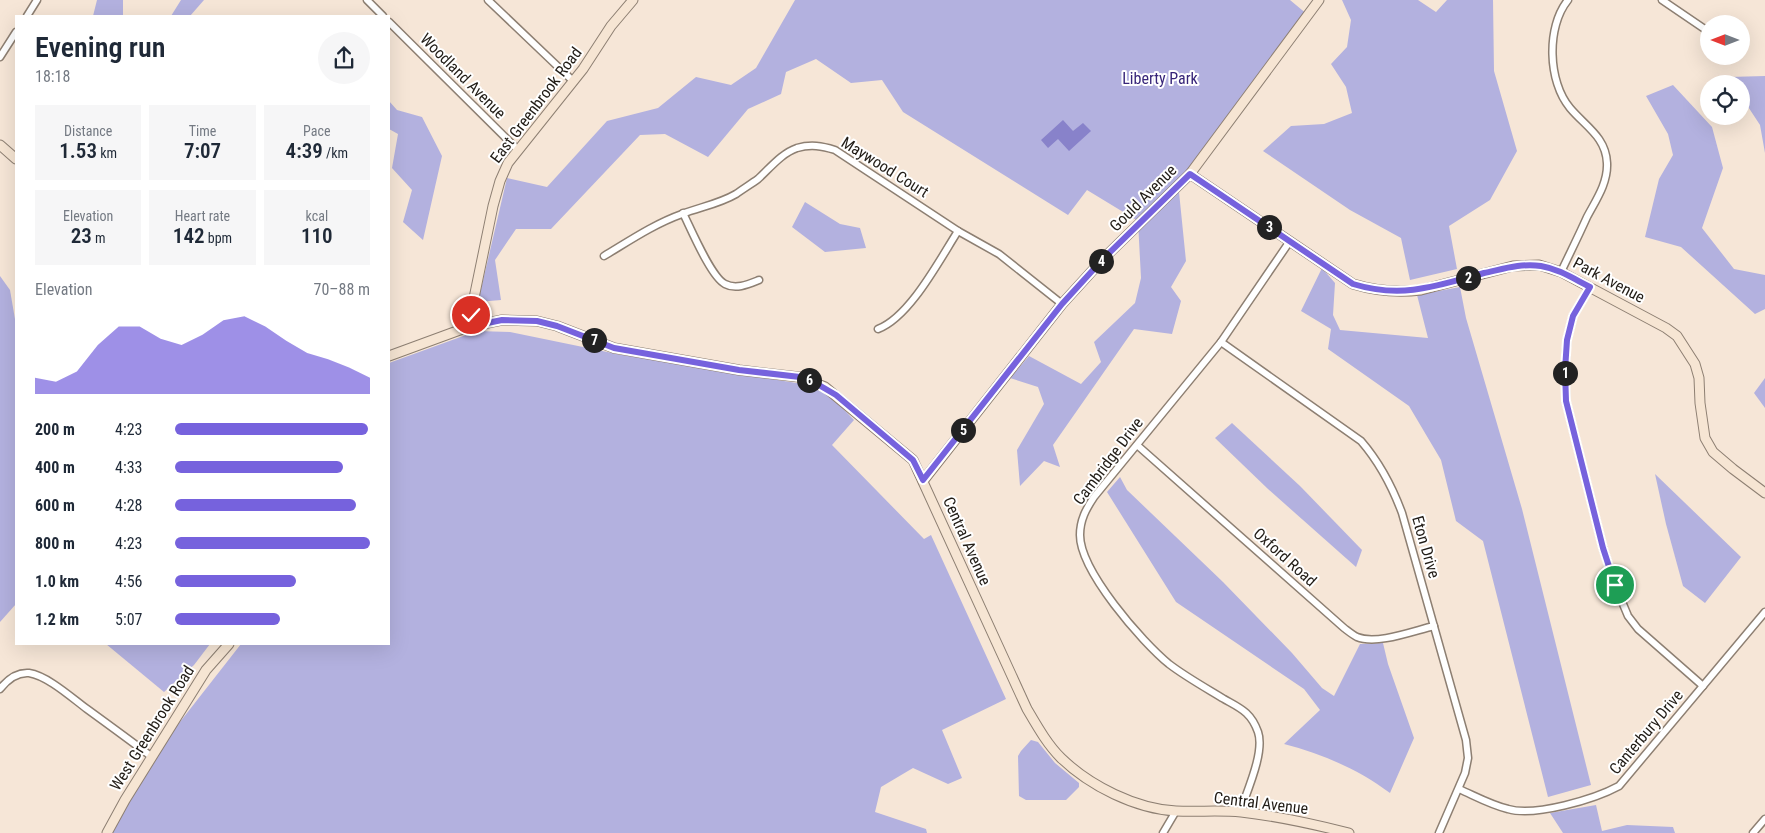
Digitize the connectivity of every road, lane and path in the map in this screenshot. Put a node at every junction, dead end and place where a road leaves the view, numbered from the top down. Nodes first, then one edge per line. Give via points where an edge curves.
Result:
1 (37, 0) edge
2 (367, 0) edge
3 (488, 0) edge
4 (633, 0) edge
5 (1319, 0) edge
6 (1568, 0) edge
7 (1662, 0) edge
8 (28, 15) edge
9 (382, 15) edge
10 (390, 23) edge
11 (1700, 26) edge
12 (15, 34) edge
13 (0, 57) edge
14 (573, 81) junction
15 (0, 145) edge
16 (518, 150) junction
17 (15, 158) edge
18 (1190, 174) junction
19 (683, 213) junction
20 (958, 230) junction
21 (1290, 241) junction
22 (604, 256) dead end
23 (1561, 272) junction
24 (759, 280) dead end
25 (1590, 287) junction
26 (1062, 304) junction
27 (468, 327) junction
28 (878, 329) dead end
29 (1221, 342) junction
30 (390, 356) edge
31 (1137, 445) junction
32 (923, 480) junction
33 (1765, 493) edge
34 (1765, 612) edge
35 (1434, 626) junction
36 (228, 645) edge
37 (1703, 686) junction
38 (0, 689) edge
39 (152, 757) junction
40 (1458, 789) junction
41 (1176, 811) junction
42 (1240, 812) junction
43 (1765, 819) edge
44 (107, 833) edge
45 (1163, 833) edge
46 (1349, 833) edge
47 (1439, 833) edge
48 (1753, 833) edge

1 - 8 street
2 - 9 street
3 - 14 street
4 - 14 street, East Greenbrook Road
5 - 18 street, Gould Avenue
6 - 23 street via 1559,17 1554,38 1556,79 1569,107 1602,143 1607,170 1603,185
7 - 11 street
10 - 16 street, Woodland Avenue
12 - 13 street
14 - 16 street, East Greenbrook Road
15 - 17 street
16 - 27 street, East Greenbrook Road via 500,181
18 - 21 street, Park Avenue
18 - 26 street, Gould Avenue
19 - 20 street, Maywood Court via 734,194 756,180 782,156 796,149 820,146 835,150
19 - 22 street, Maywood Court
19 - 24 street via 712,272 724,284 735,287
20 - 26 street, Maywood Court via 999,254
20 - 28 street via 922,288 892,321
21 - 23 street, Park Avenue via 1353,284 1379,290 1421,290 1522,265
21 - 29 street, Cambridge Drive
23 - 25 street, Park Avenue
25 - 33 street, Park Avenue via 1677,336 1695,364 1699,378 1705,438 1713,452
25 - 37 street via 1573,316 1567,340 1566,401 1603,548 1628,616 1638,629
26 - 32 street, Gould Avenue
27 - 30 street, Central Avenue
27 - 32 street, Central Avenue via 502,320 537,321 614,348 812,381 836,395 913,460
29 - 31 street, Cambridge Drive
29 - 35 street, Eton Drive via 1361,441 1376,460 1392,486 1402,513
31 - 35 street, Oxford Road via 1358,637 1389,637
31 - 42 street, Cambridge Drive via 1086,508 1081,524 1082,547 1108,596 1131,627 1170,665 1243,709 1255,724 1259,738 1258,757
32 - 41 street, Central Avenue via 1026,709 1043,737 1082,776 1106,791 1138,803
34 - 37 street, Canterbury Drive
35 - 40 street, Eton Drive via 1466,740 1466,773
36 - 39 street, West Greenbrook Road via 206,670
37 - 40 street, Canterbury Drive via 1619,786 1604,795 1533,812 1509,810
38 - 39 street via 17,674 36,676 56,685
39 - 44 street, West Greenbrook Road
40 - 47 street, Eton Drive
41 - 42 street, Central Avenue
41 - 45 street
42 - 46 street, Central Avenue
43 - 48 street

